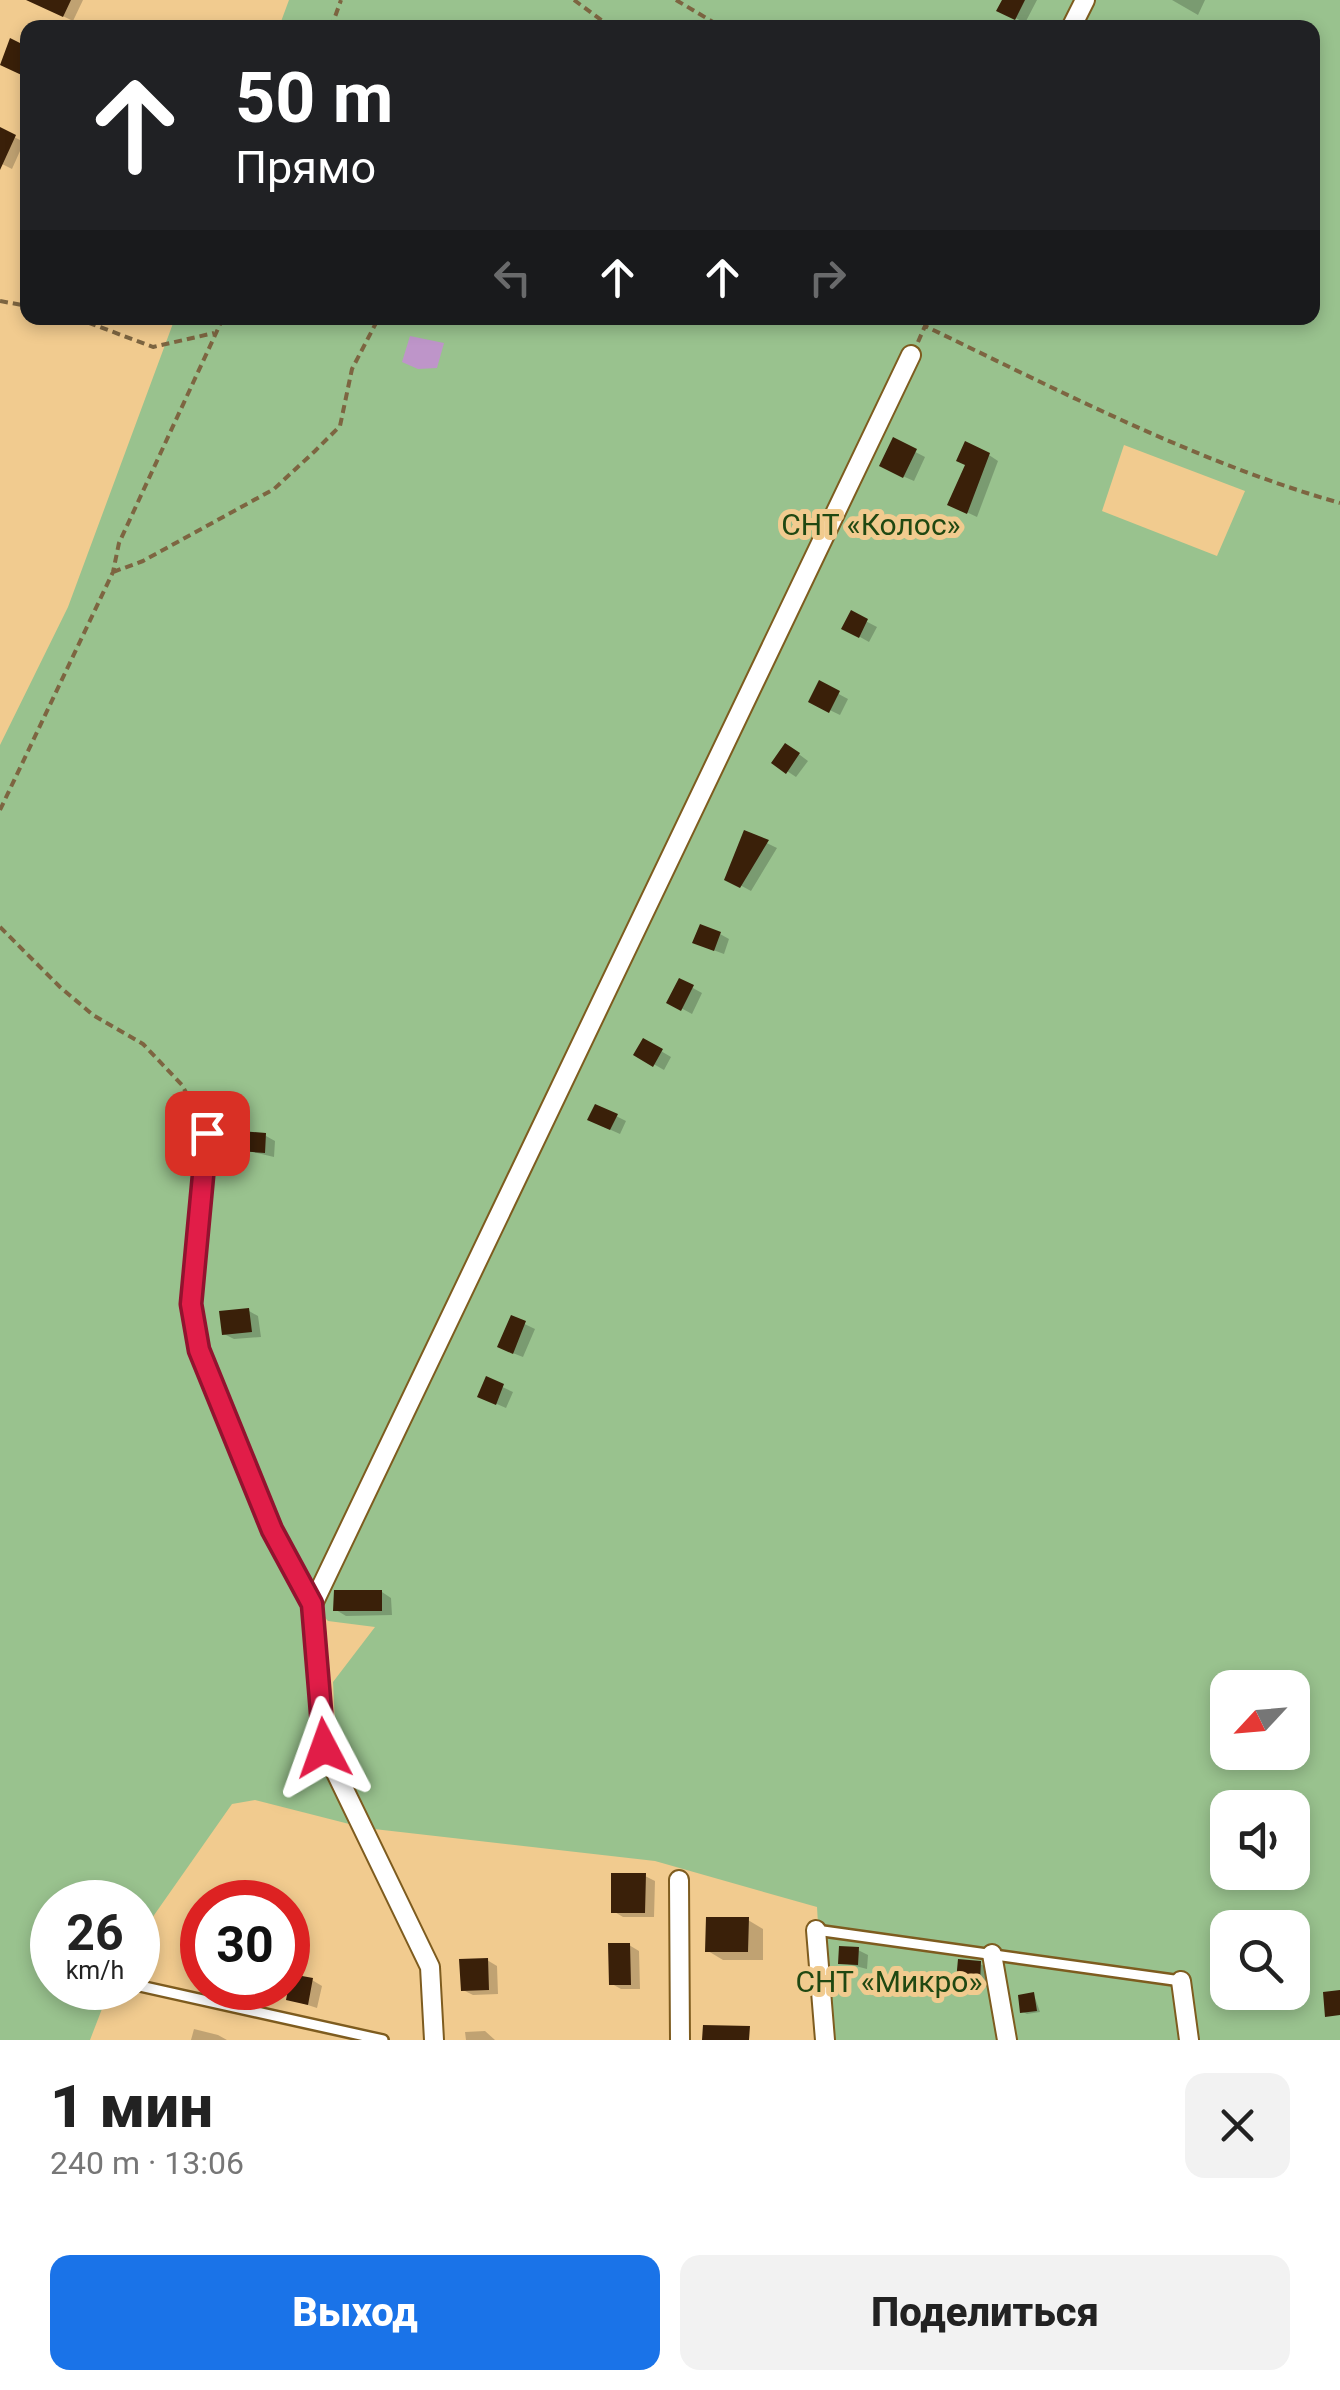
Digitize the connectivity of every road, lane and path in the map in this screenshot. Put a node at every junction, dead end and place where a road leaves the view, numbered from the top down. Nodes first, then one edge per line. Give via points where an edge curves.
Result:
1 (574, 0) edge
2 (676, 0) edge
3 (601, 20) edge
4 (710, 20) edge
5 (94, 325) edge
6 (221, 325) edge
7 (375, 325) edge
8 (926, 326) joint
9 (217, 332) junction
10 (912, 355) joint
11 (1340, 503) edge
12 (113, 572) junction
13 (0, 810) edge
14 (0, 927) edge
15 (207, 1133) joint
16 (312, 1604) junction
17 (679, 1880) dead end
18 (816, 1930) joint
19 (992, 1954) junction
20 (1181, 1981) joint
21 (160, 1990) edge
22 (383, 2040) edge
23 (434, 2040) edge
24 (680, 2040) edge
25 (824, 2040) edge
26 (1007, 2040) edge
27 (1189, 2040) edge

1 - 3 path
2 - 4 path
5 - 9 path via 153,348
6 - 9 path
7 - 12 path via 352,368 340,426 315,451 274,489
8 - 10 path
8 - 11 path via 1094,408 1285,488
9 - 12 path via 118,543
10 - 16 street
12 - 13 path
14 - 15 path via 93,1015 143,1044 182,1084
15 - 16 lane via 191,1304 199,1350 272,1530
16 - 23 street via 324,1748 430,1967
17 - 24 street
18 - 19 lane
18 - 25 street
19 - 20 lane
19 - 26 street
20 - 27 street
21 - 22 lane

